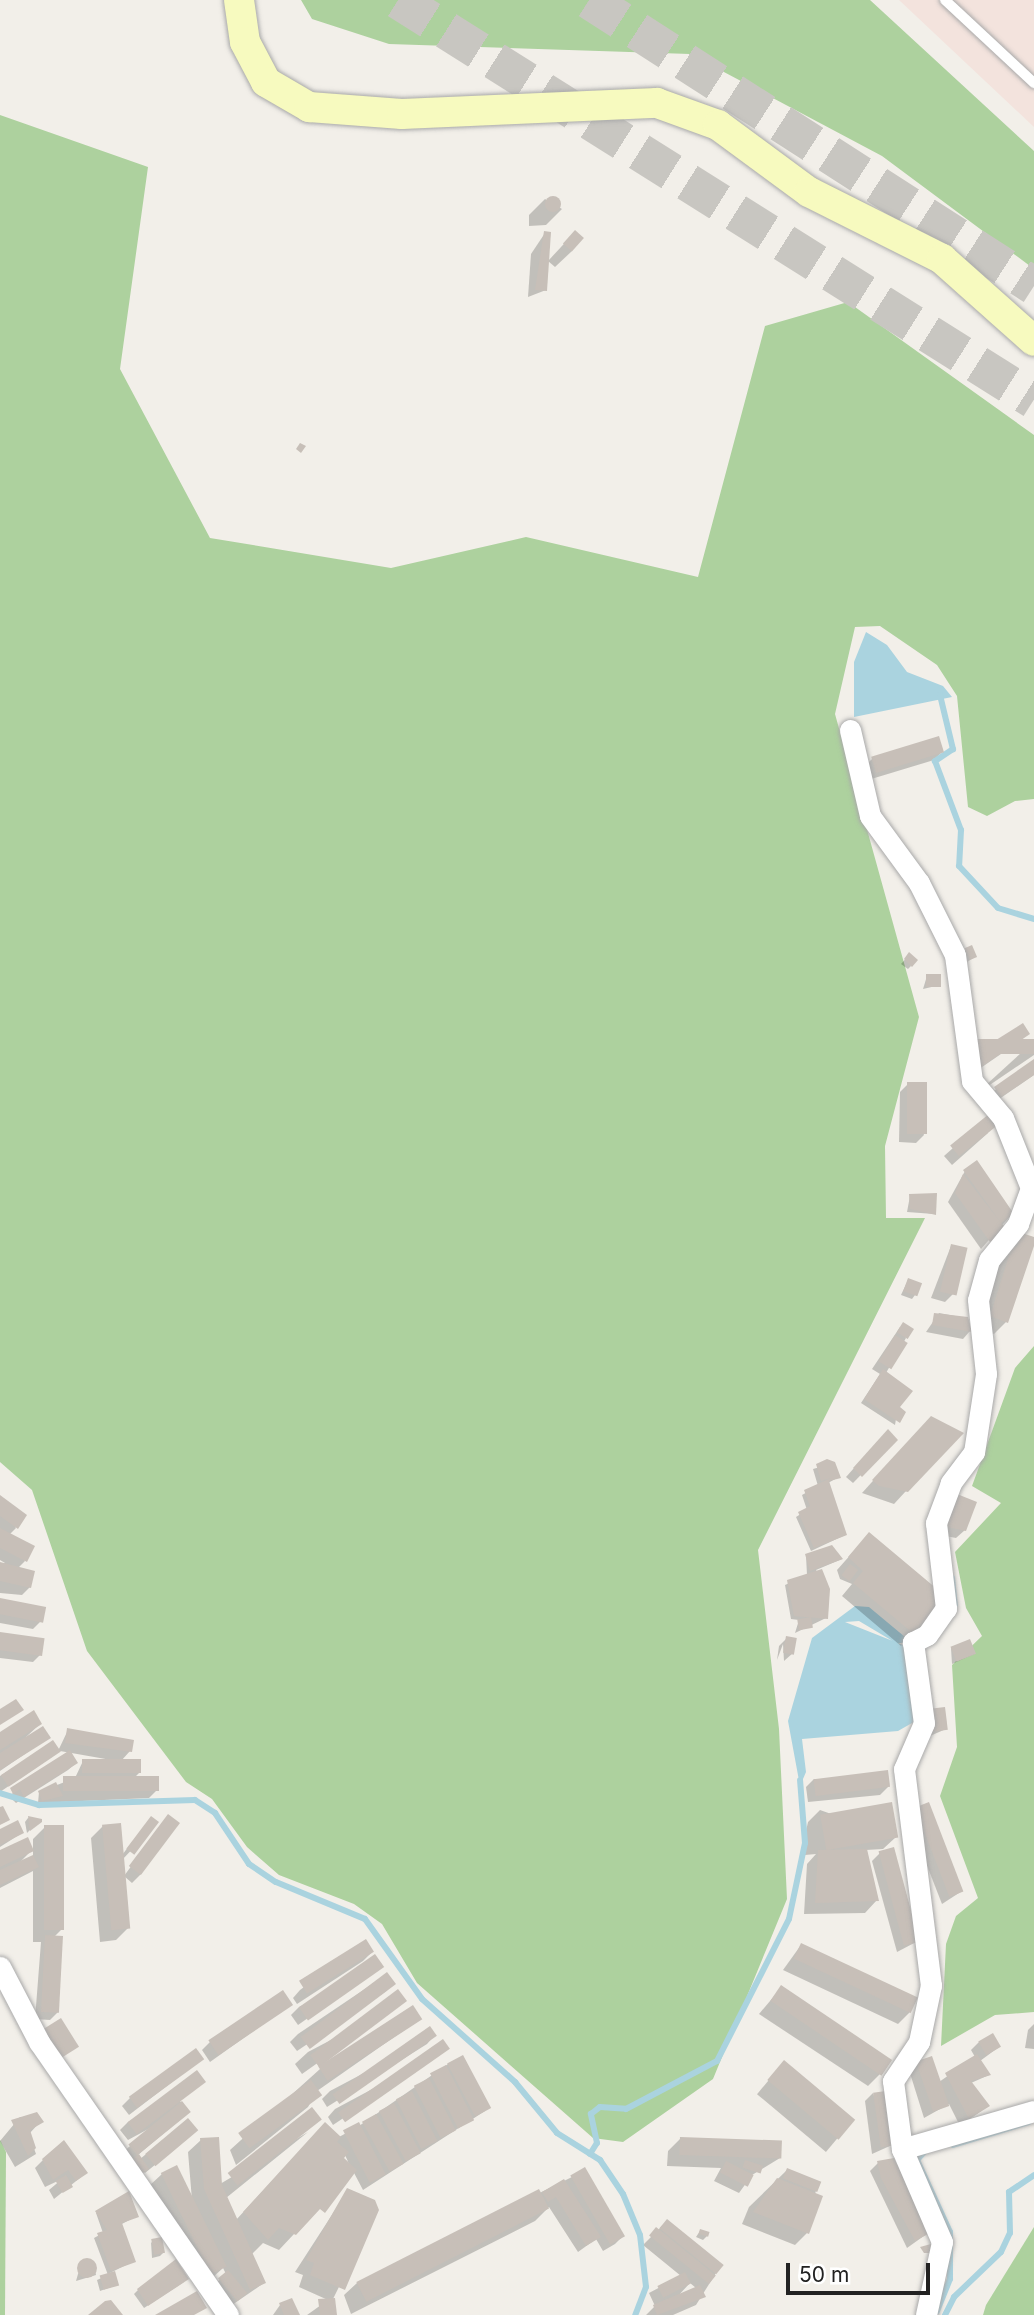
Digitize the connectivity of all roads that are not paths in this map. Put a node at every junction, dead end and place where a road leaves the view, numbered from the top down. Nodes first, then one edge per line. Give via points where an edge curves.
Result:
1 (239, 0) edge
2 (945, 0) edge
3 (1034, 83) edge
4 (1034, 341) edge
5 (850, 730) dead end
6 (0, 1968) edge
7 (1034, 2111) edge
8 (902, 2150) junction
9 (228, 2315) edge
10 (926, 2315) edge

1 - 4 street via 245,42 266,82 309,107 402,114 657,103 718,125 809,192 942,259
2 - 3 lane
5 - 8 street via 870,816 919,883 955,955 972,1081 1003,1118 1031,1188 1018,1224 989,1260 978,1300 986,1374 974,1452 951,1483 936,1523 946,1608 913,1642 924,1723 904,1769 931,1984 919,2042 893,2081
6 - 9 street via 39,2042
7 - 8 street
8 - 10 street via 942,2242

